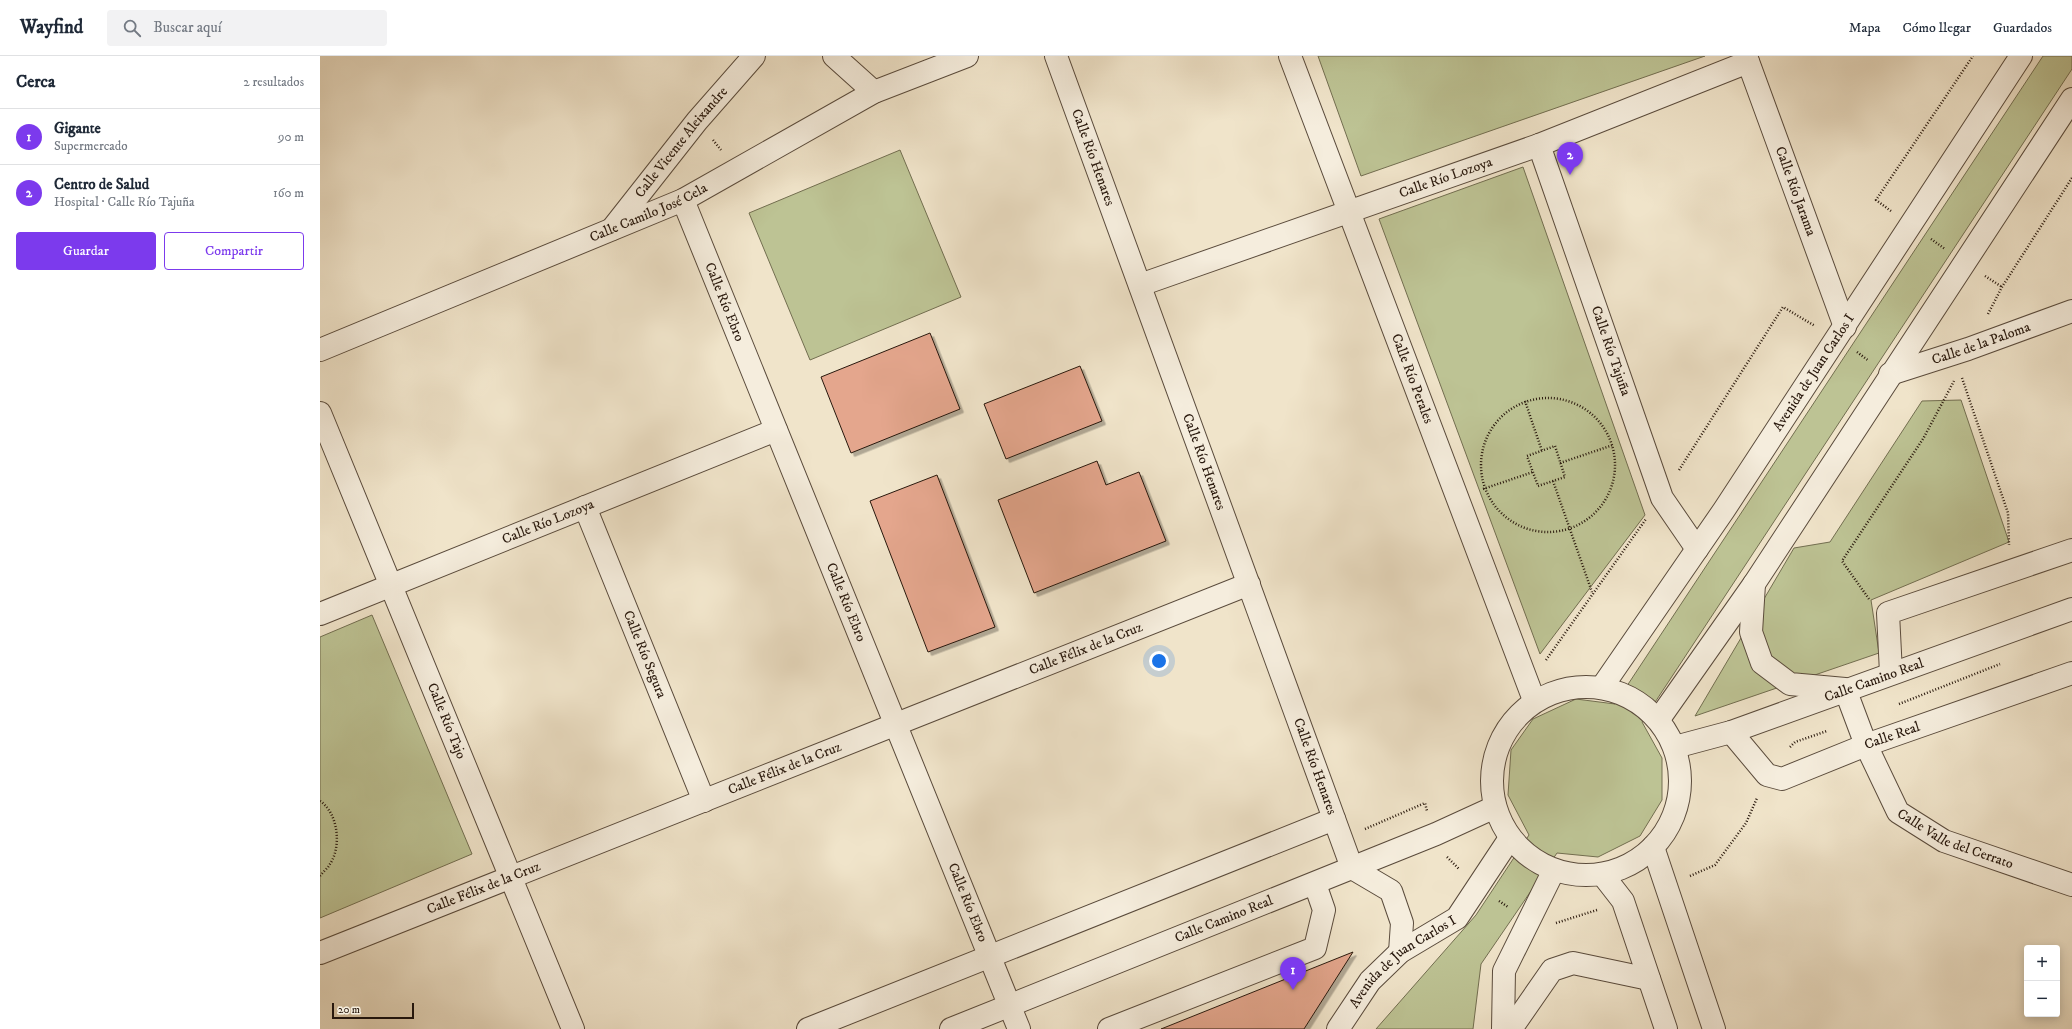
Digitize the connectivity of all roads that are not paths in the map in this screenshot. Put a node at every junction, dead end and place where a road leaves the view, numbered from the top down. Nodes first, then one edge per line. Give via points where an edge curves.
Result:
1 (754, 56) edge
2 (834, 56) edge
3 (967, 56) edge
4 (1056, 56) edge
5 (1290, 56) edge
6 (2022, 56) edge
7 (1747, 59) edge
8 (874, 92) junction
9 (2072, 99) edge
10 (1539, 145) junction
11 (683, 200) junction
12 (1349, 212) junction
13 (612, 230) junction
14 (1140, 285) junction
15 (2072, 311) edge
16 (1845, 327) junction
17 (320, 350) edge
18 (1890, 374) junction
19 (320, 414) edge
20 (776, 430) junction
21 (585, 507) junction
22 (1697, 550) junction
23 (2072, 550) edge
24 (1249, 584) junction
25 (1754, 584) junction
26 (390, 586) junction
27 (2072, 608) edge
28 (320, 614) edge
29 (1891, 673) junction
30 (2072, 673) edge
31 (1602, 687) junction
32 (1845, 689) junction
33 (1534, 700) junction
34 (1659, 719) junction
35 (896, 725) junction
36 (1731, 732) junction
37 (1866, 745) junction
38 (1675, 747) junction
39 (704, 801) junction
40 (1495, 807) junction
41 (1334, 819) junction
42 (1510, 838) junction
43 (1653, 847) junction
44 (1352, 868) junction
45 (1554, 870) junction
46 (1602, 874) junction
47 (510, 878) junction
48 (1315, 884) junction
49 (2072, 885) edge
50 (1400, 952) junction
51 (320, 953) edge
52 (990, 956) junction
53 (1649, 979) junction
54 (1010, 1005) junction
55 (573, 1029) edge
56 (808, 1029) edge
57 (951, 1029) edge
58 (1019, 1029) edge
59 (1109, 1029) edge
60 (1338, 1029) edge
61 (1503, 1029) edge
62 (1511, 1029) edge
63 (1666, 1029) edge
64 (1714, 1029) edge

1 - 13 street, Calle Vicente Aleixandre via 697,121
2 - 8 street
3 - 8 street, Calle Camilo José Cela
4 - 14 street, Calle Río Henares
5 - 12 street, Calle Río Perales
6 - 16 street, Avenida de Juan Carlos I
7 - 10 street, Calle Río Lozoya
7 - 16 street, Calle Río Jarama
8 - 11 street, Calle Camilo José Cela
9 - 18 street
10 - 12 street, Calle Río Lozoya
10 - 22 street, Calle Río Tajuña via 1662,498
11 - 13 street, Calle Camilo José Cela
11 - 20 street, Calle Río Ebro
12 - 14 street, Calle Río Lozoya
12 - 33 street, Calle Río Perales
13 - 17 street, Calle Camilo José Cela
14 - 24 street, Calle Río Henares
15 - 18 street, Calle de la Paloma
16 - 22 street, Avenida de Juan Carlos I
18 - 25 street
19 - 26 street, Calle Río Tajo
20 - 21 street, Calle Río Lozoya
20 - 35 street, Calle Río Ebro
21 - 26 street, Calle Río Lozoya
21 - 39 street, Calle Río Segura
22 - 31 street, Avenida de Juan Carlos I
23 - 29 street via 1888,613
24 - 35 street, Calle Félix de la Cruz
24 - 41 street, Calle Río Henares
25 - 32 street via 1751,632 1762,663 1790,684
25 - 34 street
26 - 28 street, Calle Río Lozoya
26 - 47 street, Calle Río Tajo
27 - 29 street, Calle Camino Real
29 - 32 street, Calle Camino Real
30 - 37 street, Calle Real
31 - 33 street via 1578,685 1555,690
31 - 34 street via 1633,698
32 - 36 street, Calle Camino Real
32 - 37 street, Calle Valle del Cerrato
33 - 40 street via 1512,721 1497,747 1491,777
34 - 38 street
35 - 39 street, Calle Félix de la Cruz
35 - 52 street, Calle Río Ebro
36 - 37 street, Calle Real via 1767,775 1782,779
36 - 38 street, Calle Camino Real
37 - 49 street, Calle Valle del Cerrato via 1898,812 1944,841
38 - 43 street via 1680,774 1679,800 1669,826
39 - 47 street, Calle Félix de la Cruz
40 - 42 street via 1501,824
40 - 44 street, Calle Camino Real
41 - 44 street, Calle Río Henares
41 - 52 street
42 - 45 street via 1530,857
42 - 50 street, Avenida de Juan Carlos I via 1457,918
43 - 46 street via 1638,860 1621,869
43 - 64 street
44 - 48 street, Calle Camino Real
44 - 50 street via 1391,891 1402,923
45 - 46 street via 1576,875
45 - 61 street via 1504,971
46 - 53 street via 1624,901
47 - 51 street, Calle Félix de la Cruz
47 - 55 street, Calle Río Tajo
48 - 54 street, Calle Camino Real
48 - 59 street via 1324,910 1315,948
50 - 60 street, Avenida de Juan Carlos I via 1370,981
52 - 54 street, Calle Río Ebro
52 - 56 street
53 - 62 street via 1573,963 1552,970
53 - 63 street
54 - 57 street, Calle Camino Real
54 - 58 street, Calle Río Ebro

